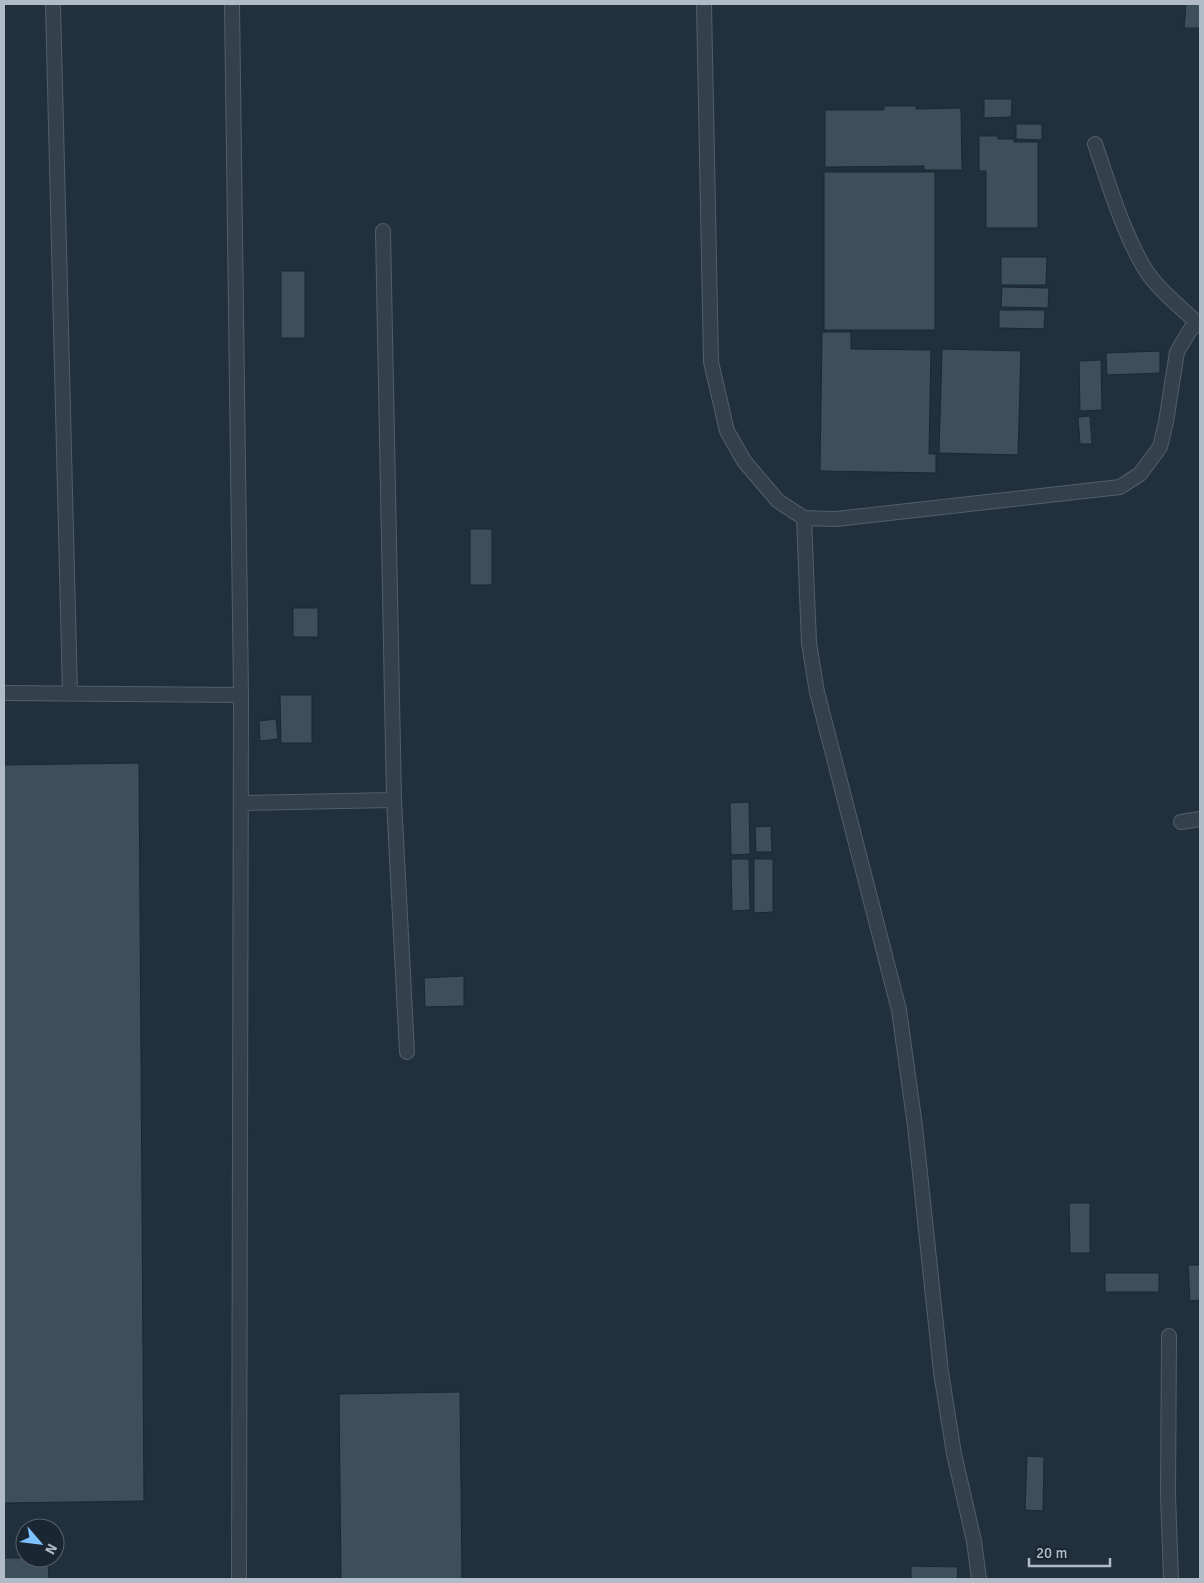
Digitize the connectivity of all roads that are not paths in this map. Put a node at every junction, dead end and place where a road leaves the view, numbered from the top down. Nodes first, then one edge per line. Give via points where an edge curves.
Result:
1 (53, 4) edge
2 (232, 4) edge
3 (704, 4) edge
4 (1095, 144) dead end
5 (383, 231) dead end
6 (1199, 323) edge
7 (804, 518) junction
8 (4, 693) edge
9 (70, 694) junction
10 (241, 694) junction
11 (394, 800) junction
12 (241, 803) junction
13 (1200, 819) edge
14 (1181, 822) dead end
15 (407, 1052) dead end
16 (1169, 1336) dead end
17 (238, 1579) edge
18 (979, 1579) edge
19 (1172, 1579) edge

1 - 9 lane
2 - 10 lane
3 - 7 lane via 711,362 726,431 778,501
4 - 6 lane via 1132,245 1146,270 1162,290
5 - 11 lane
6 - 7 lane via 1190,330 1177,352 1160,447 1140,474 1120,487 836,519
7 - 18 lane via 809,643 817,692 899,1010 941,1372
8 - 9 lane
9 - 10 lane
10 - 12 lane
11 - 12 lane
11 - 15 lane
12 - 17 lane
13 - 14 lane
16 - 19 lane via 1168,1495

